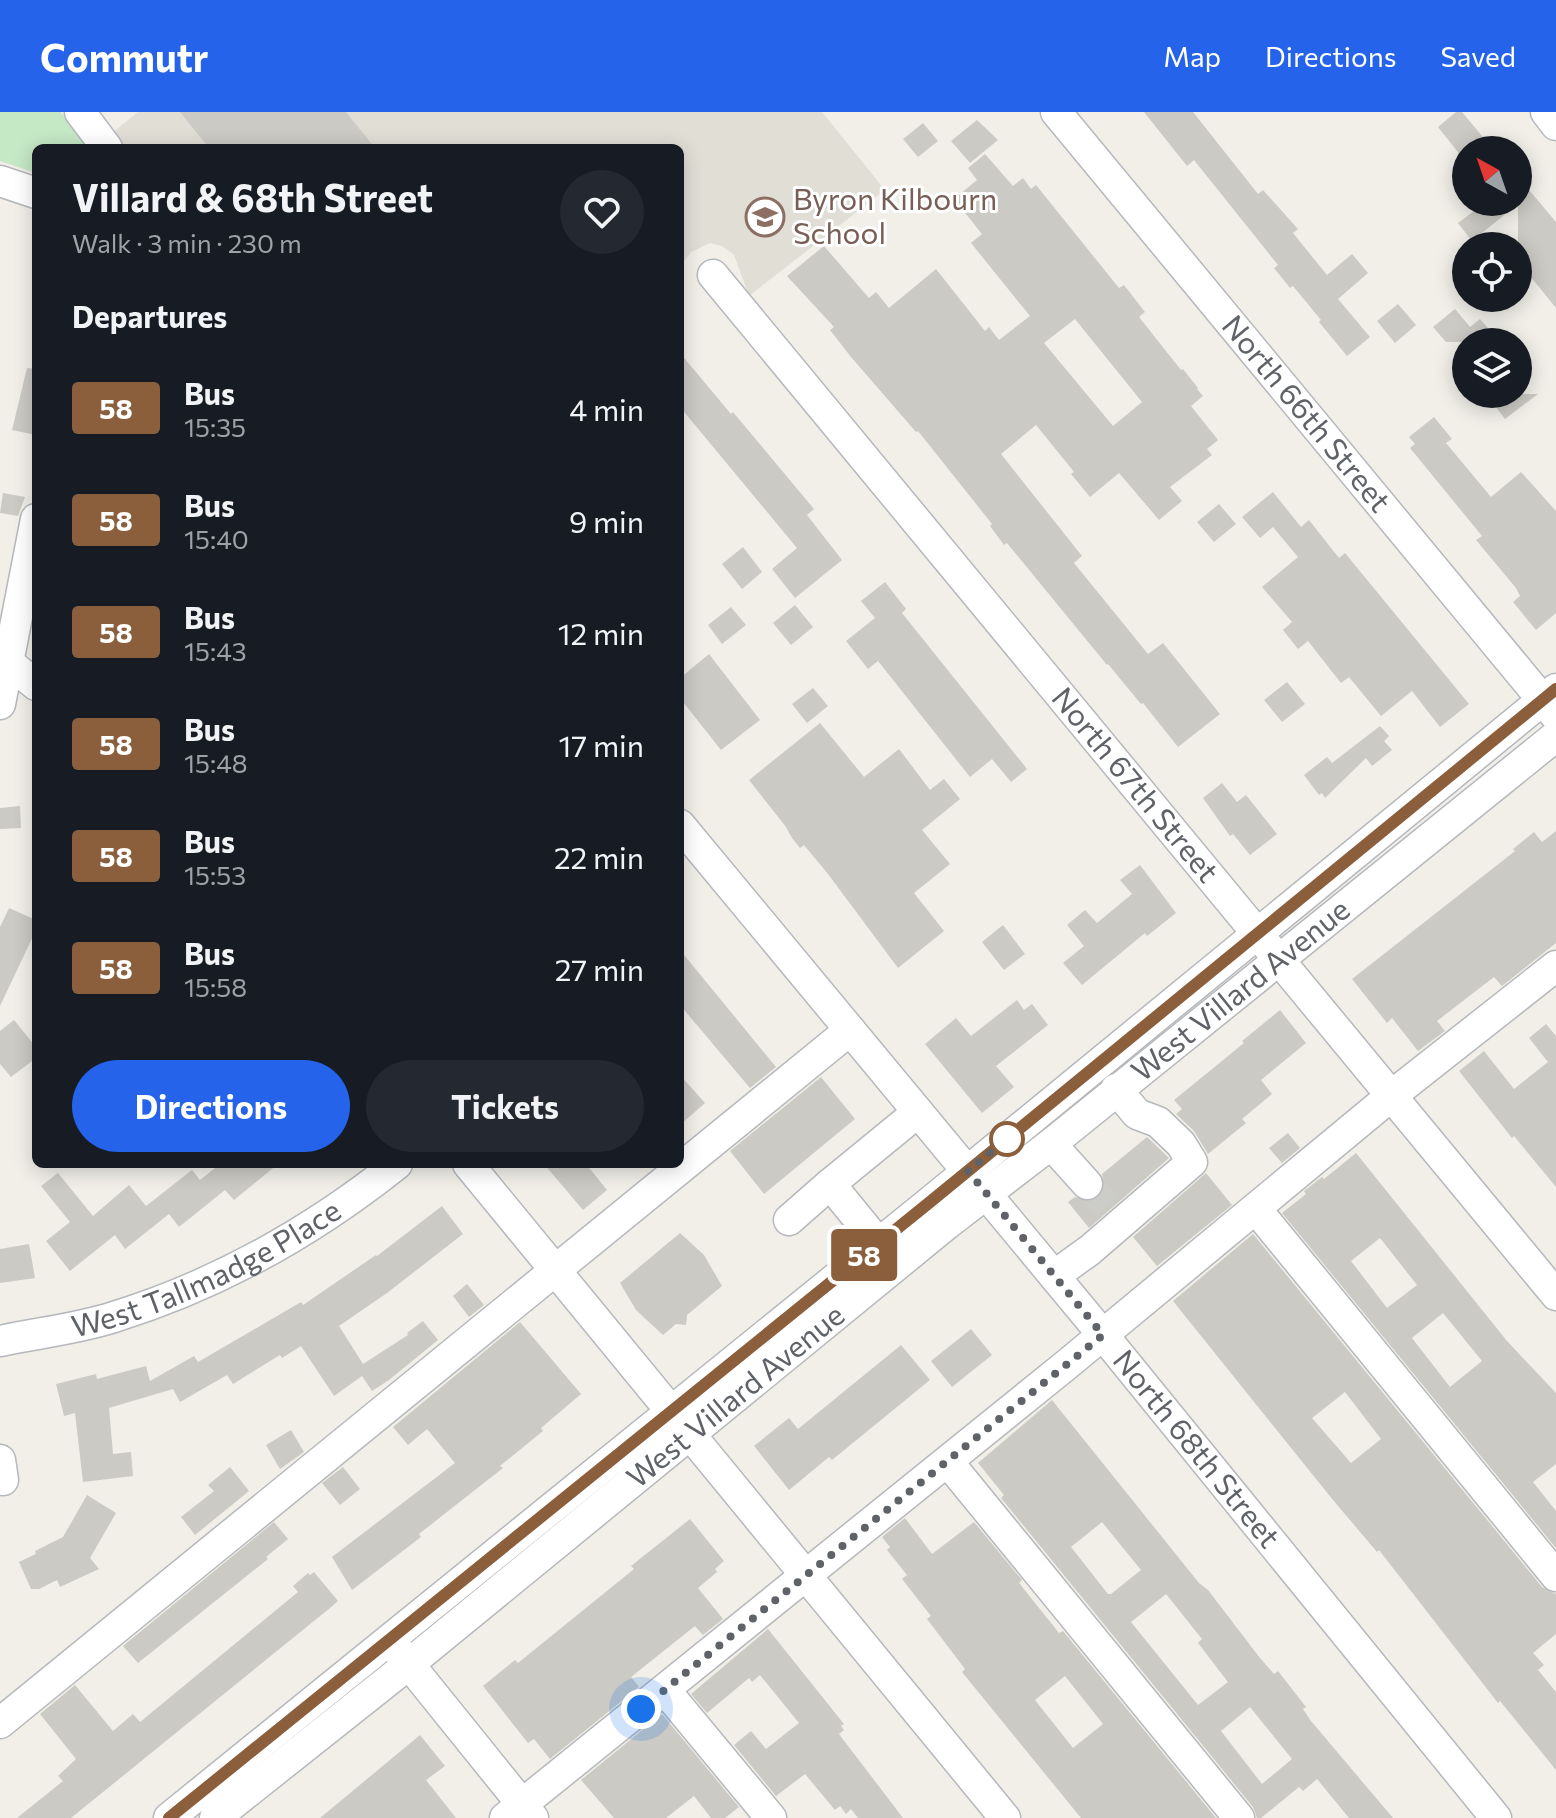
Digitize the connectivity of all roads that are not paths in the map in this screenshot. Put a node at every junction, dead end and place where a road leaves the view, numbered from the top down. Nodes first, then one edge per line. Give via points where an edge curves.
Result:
1 (80, 112) edge
2 (1056, 112) edge
3 (1546, 112) edge
4 (1556, 125) edge
5 (104, 144) edge
6 (0, 181) edge
7 (32, 192) edge
8 (713, 275) dead end
9 (32, 537) edge
10 (4, 662) edge
11 (32, 682) edge
12 (1552, 702) edge
13 (0, 704) edge
14 (1556, 736) edge
15 (684, 830) edge
16 (1257, 932) junction
17 (1279, 958) junction
18 (1549, 983) edge
19 (850, 1030) junction
20 (1116, 1089) junction
21 (1391, 1096) junction
22 (918, 1112) junction
23 (1051, 1144) junction
24 (688, 1147) edge
25 (392, 1168) edge
26 (471, 1168) edge
27 (666, 1168) edge
28 (977, 1182) junction
29 (830, 1184) junction
30 (1087, 1184) tunnel mouth
31 (1256, 1209) junction
32 (789, 1220) dead end
33 (879, 1244) junction
34 (556, 1271) junction
35 (1054, 1276) junction
36 (1556, 1295) edge
37 (1103, 1335) junction
38 (0, 1341) edge
39 (680, 1422) junction
40 (948, 1462) junction
41 (1556, 1576) edge
42 (807, 1577) junction
43 (389, 1640) junction
44 (409, 1664) junction
45 (665, 1690) junction
46 (0, 1723) edge
47 (520, 1814) edge
48 (169, 1818) edge
49 (215, 1818) edge
50 (771, 1818) edge
51 (1005, 1818) edge
52 (1239, 1818) edge
53 (1496, 1818) edge

1 - 5 street
2 - 12 street, North 66th Street
3 - 4 street
6 - 7 street
8 - 16 street, North 67th Street
9 - 10 street
10 - 11 street
10 - 13 street
12 - 16 street, West Villard Avenue
14 - 17 street, West Villard Avenue
15 - 19 street, North 68th Street
16 - 17 street, North 67th Street
16 - 28 street, West Villard Avenue
17 - 20 street, West Villard Avenue
17 - 21 street, North 67th Street
18 - 21 street
19 - 22 street, North 68th Street
19 - 24 street
20 - 23 street, West Villard Avenue
20 - 35 street via 1137,1114 1170,1133 1192,1162 1116,1218 1090,1250
21 - 31 street
21 - 36 street, North 67th Street
22 - 28 street, North 68th Street
22 - 29 street
23 - 28 street, West Villard Avenue
23 - 30 street
25 - 38 street, West Tallmadge Place via 347,1204 227,1274 113,1318
26 - 34 street
27 - 34 street
28 - 33 street, West Villard Avenue
28 - 35 street, North 68th Street
28 - 39 street, West Villard Avenue
29 - 32 street
29 - 33 street
31 - 37 street
31 - 41 street
33 - 39 street, West Villard Avenue
34 - 39 street
34 - 46 street
35 - 37 street, North 68th Street
37 - 40 street
37 - 53 street, North 68th Street
39 - 42 street
39 - 43 street, West Villard Avenue
39 - 44 street, West Villard Avenue
40 - 42 street
40 - 52 street
42 - 45 street
42 - 51 street
43 - 44 street
43 - 48 street, West Villard Avenue
44 - 47 street
44 - 49 street, West Villard Avenue
45 - 47 street
45 - 50 street

